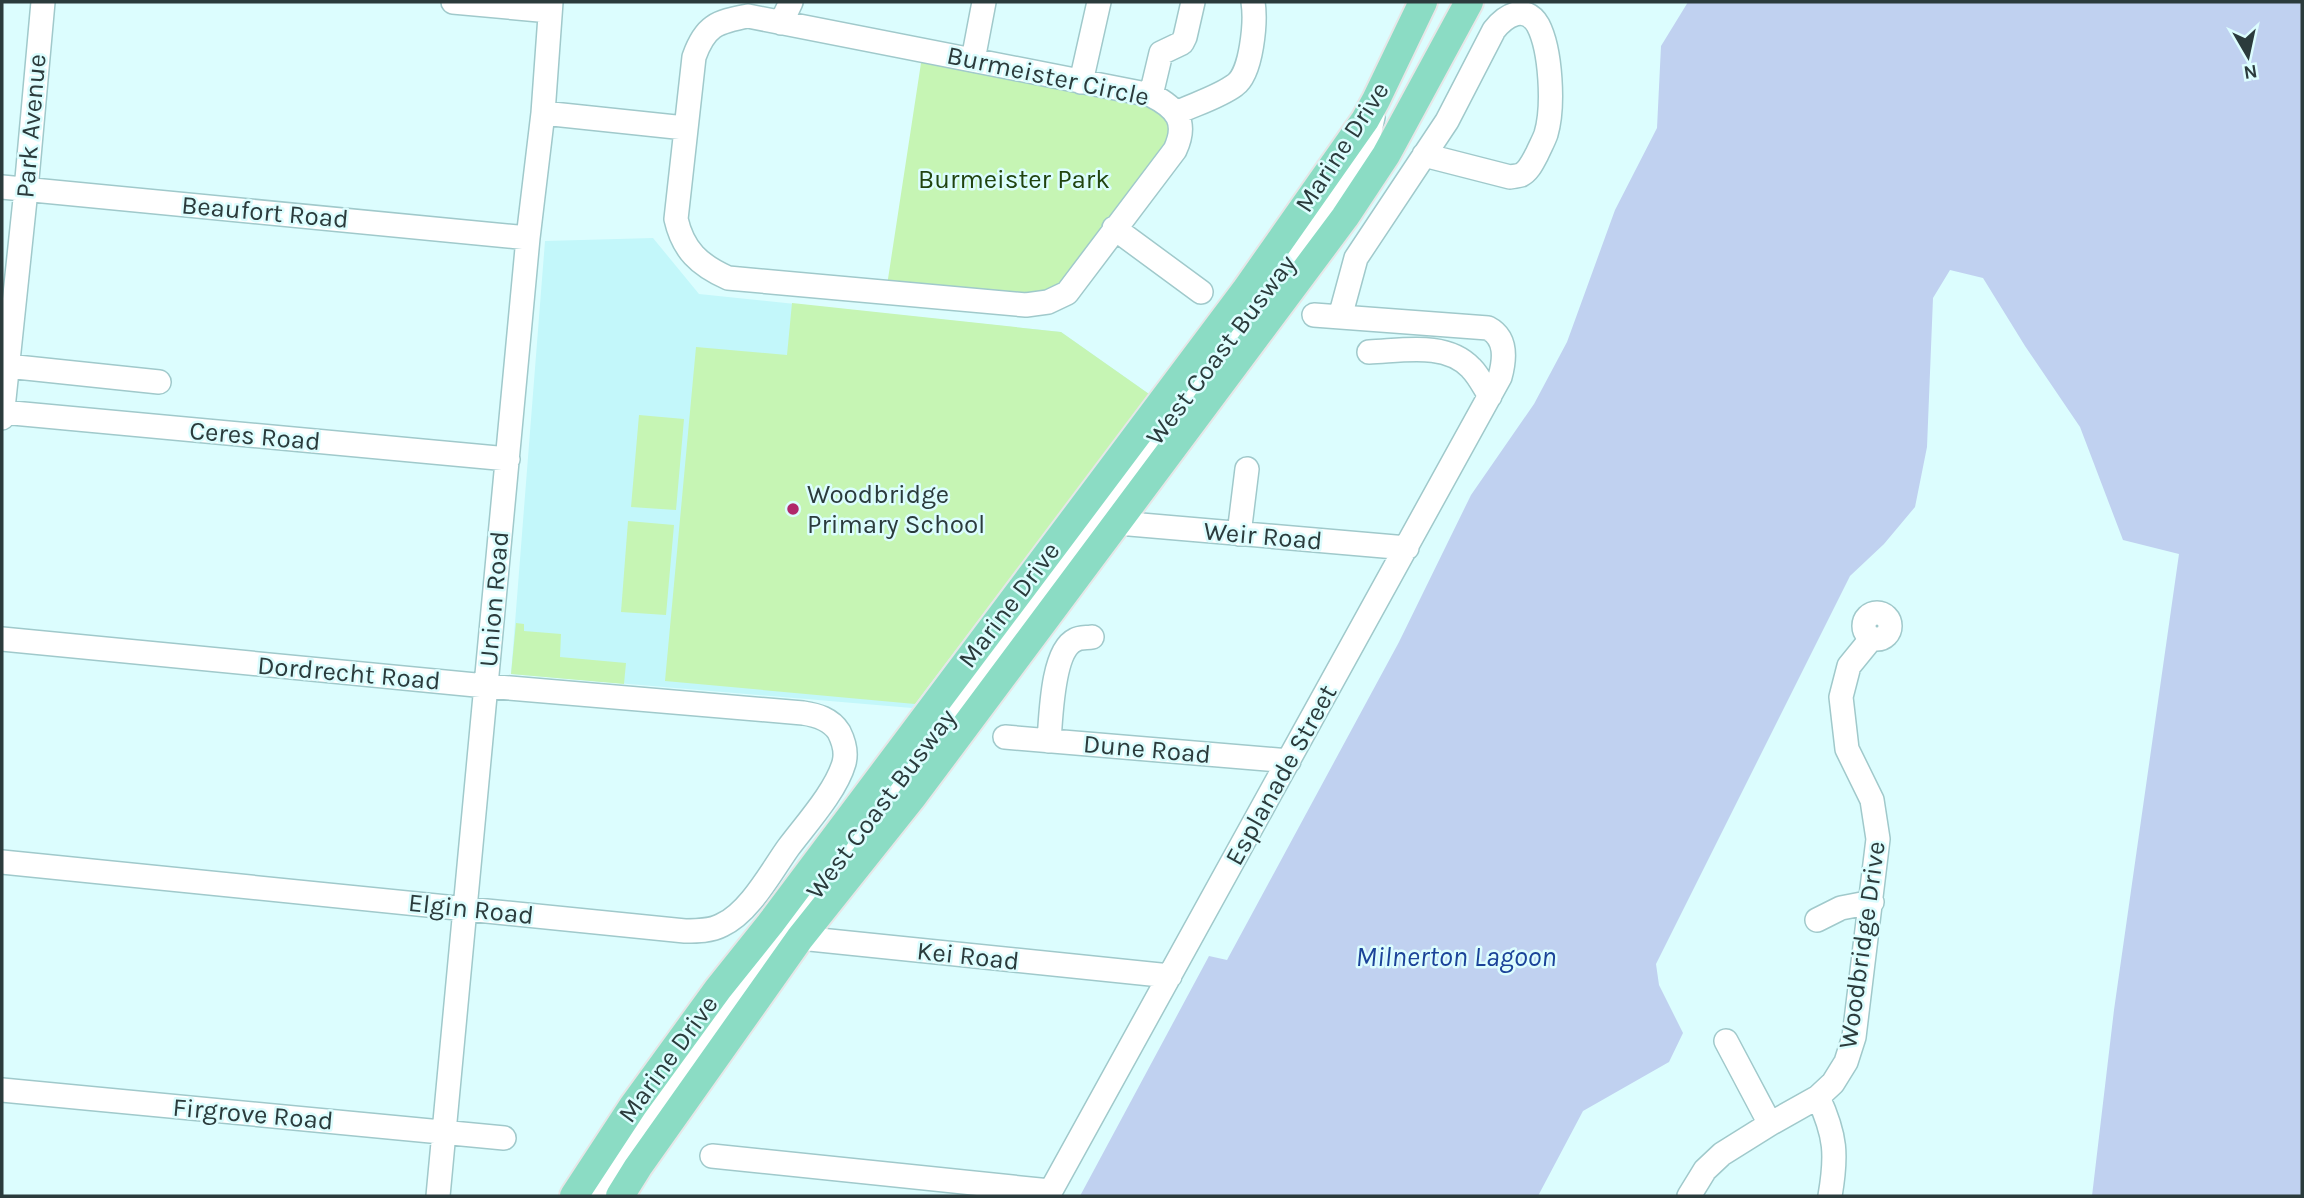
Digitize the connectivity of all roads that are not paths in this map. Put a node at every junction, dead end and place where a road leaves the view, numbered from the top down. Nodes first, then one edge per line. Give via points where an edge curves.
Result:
1 (43, 2) edge
2 (453, 2) edge
3 (790, 2) edge
4 (984, 2) edge
5 (1083, 2) edge
6 (1099, 2) edge
7 (1193, 2) edge
8 (1253, 2) edge
9 (1423, 2) edge
10 (1469, 2) edge
11 (551, 6) edge
12 (781, 23) junction
13 (974, 60) junction
14 (1075, 80) junction
15 (1152, 95) junction
16 (1176, 113) junction
17 (542, 114) junction
18 (685, 128) junction
19 (1424, 155) junction
20 (2, 187) edge
21 (26, 190) junction
22 (1114, 228) junction
23 (528, 237) junction
24 (1201, 292) dead end
25 (1314, 315) dead end
26 (1340, 317) junction
27 (1369, 352) dead end
28 (7, 366) junction
29 (159, 382) dead end
30 (1490, 396) junction
31 (2, 412) edge
32 (2, 418) edge
33 (508, 459) junction
34 (1247, 469) dead end
35 (1118, 523) junction
36 (1240, 534) junction
37 (1407, 548) junction
38 (1092, 638) dead end
39 (2, 639) edge
40 (1871, 639) dead end
41 (486, 686) junction
42 (1005, 737) dead end
43 (1049, 741) junction
44 (846, 749) joint
45 (1289, 761) junction
46 (2, 862) edge
47 (1872, 902) junction
48 (464, 908) junction
49 (1817, 920) dead end
50 (785, 932) junction
51 (1170, 976) junction
52 (1726, 1041) dead end
53 (2, 1090) edge
54 (1818, 1097) junction
55 (1770, 1124) junction
56 (443, 1132) junction
57 (504, 1138) dead end
58 (712, 1156) dead end
59 (1049, 1194) edge
60 (438, 1196) edge
61 (574, 1196) edge
62 (594, 1196) edge
63 (620, 1196) edge
64 (1689, 1196) edge
65 (1830, 1196) edge

1 - 21 street, Park Avenue
2 - 11 street
3 - 12 street
4 - 13 street
5 - 14 street
6 - 14 street
7 - 15 street via 1182,43 1161,53
8 - 16 street via 1255,28 1241,79
9 - 50 main road, Marine Drive via 1365,120
10 - 35 main road, Marine Drive via 1363,191
11 - 17 street, Union Road
12 - 13 street, Burmeister Circle
12 - 18 street, Burmeister Circle via 748,16 711,27 694,57
13 - 14 street, Burmeister Circle
14 - 15 street, Burmeister Circle
15 - 16 street, Burmeister Circle
16 - 22 street, Burmeister Circle via 1181,131 1175,150
17 - 18 street
17 - 23 street, Union Road
18 - 22 street, Burmeister Circle via 676,219 680,237 707,269 728,278 1037,304 1067,293
19 - 19 street via 1494,30 1512,14 1533,19 1545,47 1550,89 1546,134 1531,166 1522,175 1510,177
19 - 26 street via 1356,258
20 - 21 street, Beaufort Road
21 - 23 street, Beaufort Road
21 - 28 street, Park Avenue
22 - 24 street
23 - 33 street, Union Road
25 - 26 street
26 - 30 street, Esplanade Street via 1479,326 1495,332 1501,338 1503,364
27 - 30 street via 1423,349 1449,354 1474,370
28 - 29 street
28 - 31 street, Park Avenue
30 - 37 street, Esplanade Street
31 - 32 street, Park Avenue
31 - 33 street, Ceres Road
33 - 41 street, Union Road
34 - 36 street
35 - 36 street, Weir Road
35 - 50 main road, Marine Drive via 914,795
36 - 37 street, Weir Road
37 - 45 street, Esplanade Street
38 - 43 street via 1072,641 1060,662
39 - 41 street, Dordrecht Road
40 - 47 street, Woodbridge Drive via 1849,666 1842,711 1847,749 1877,818
41 - 44 street, Dordrecht Road via 815,715 835,726
41 - 48 street, Union Road
42 - 43 street, Dune Road
43 - 45 street, Dune Road
44 - 48 street, Elgin Road via 828,794 740,913 722,926 685,931
45 - 51 street, Esplanade Street
46 - 48 street, Elgin Road
47 - 49 street via 1841,908
47 - 54 street, Woodbridge Drive via 1854,1037 1846,1062
48 - 56 street, Union Road
50 - 51 street, Kei Road
50 - 61 main road, Marine Drive via 718,989
50 - 62 street via 638,1124
50 - 63 main road, Marine Drive
51 - 59 street, Esplanade Street
52 - 55 street
53 - 56 street, Firgrove Road
54 - 55 street, Woodbridge Drive
54 - 65 street via 1833,1140
55 - 64 street, Woodbridge Drive via 1722,1154
56 - 57 street, Firgrove Road
56 - 60 street, Union Road
58 - 59 street

